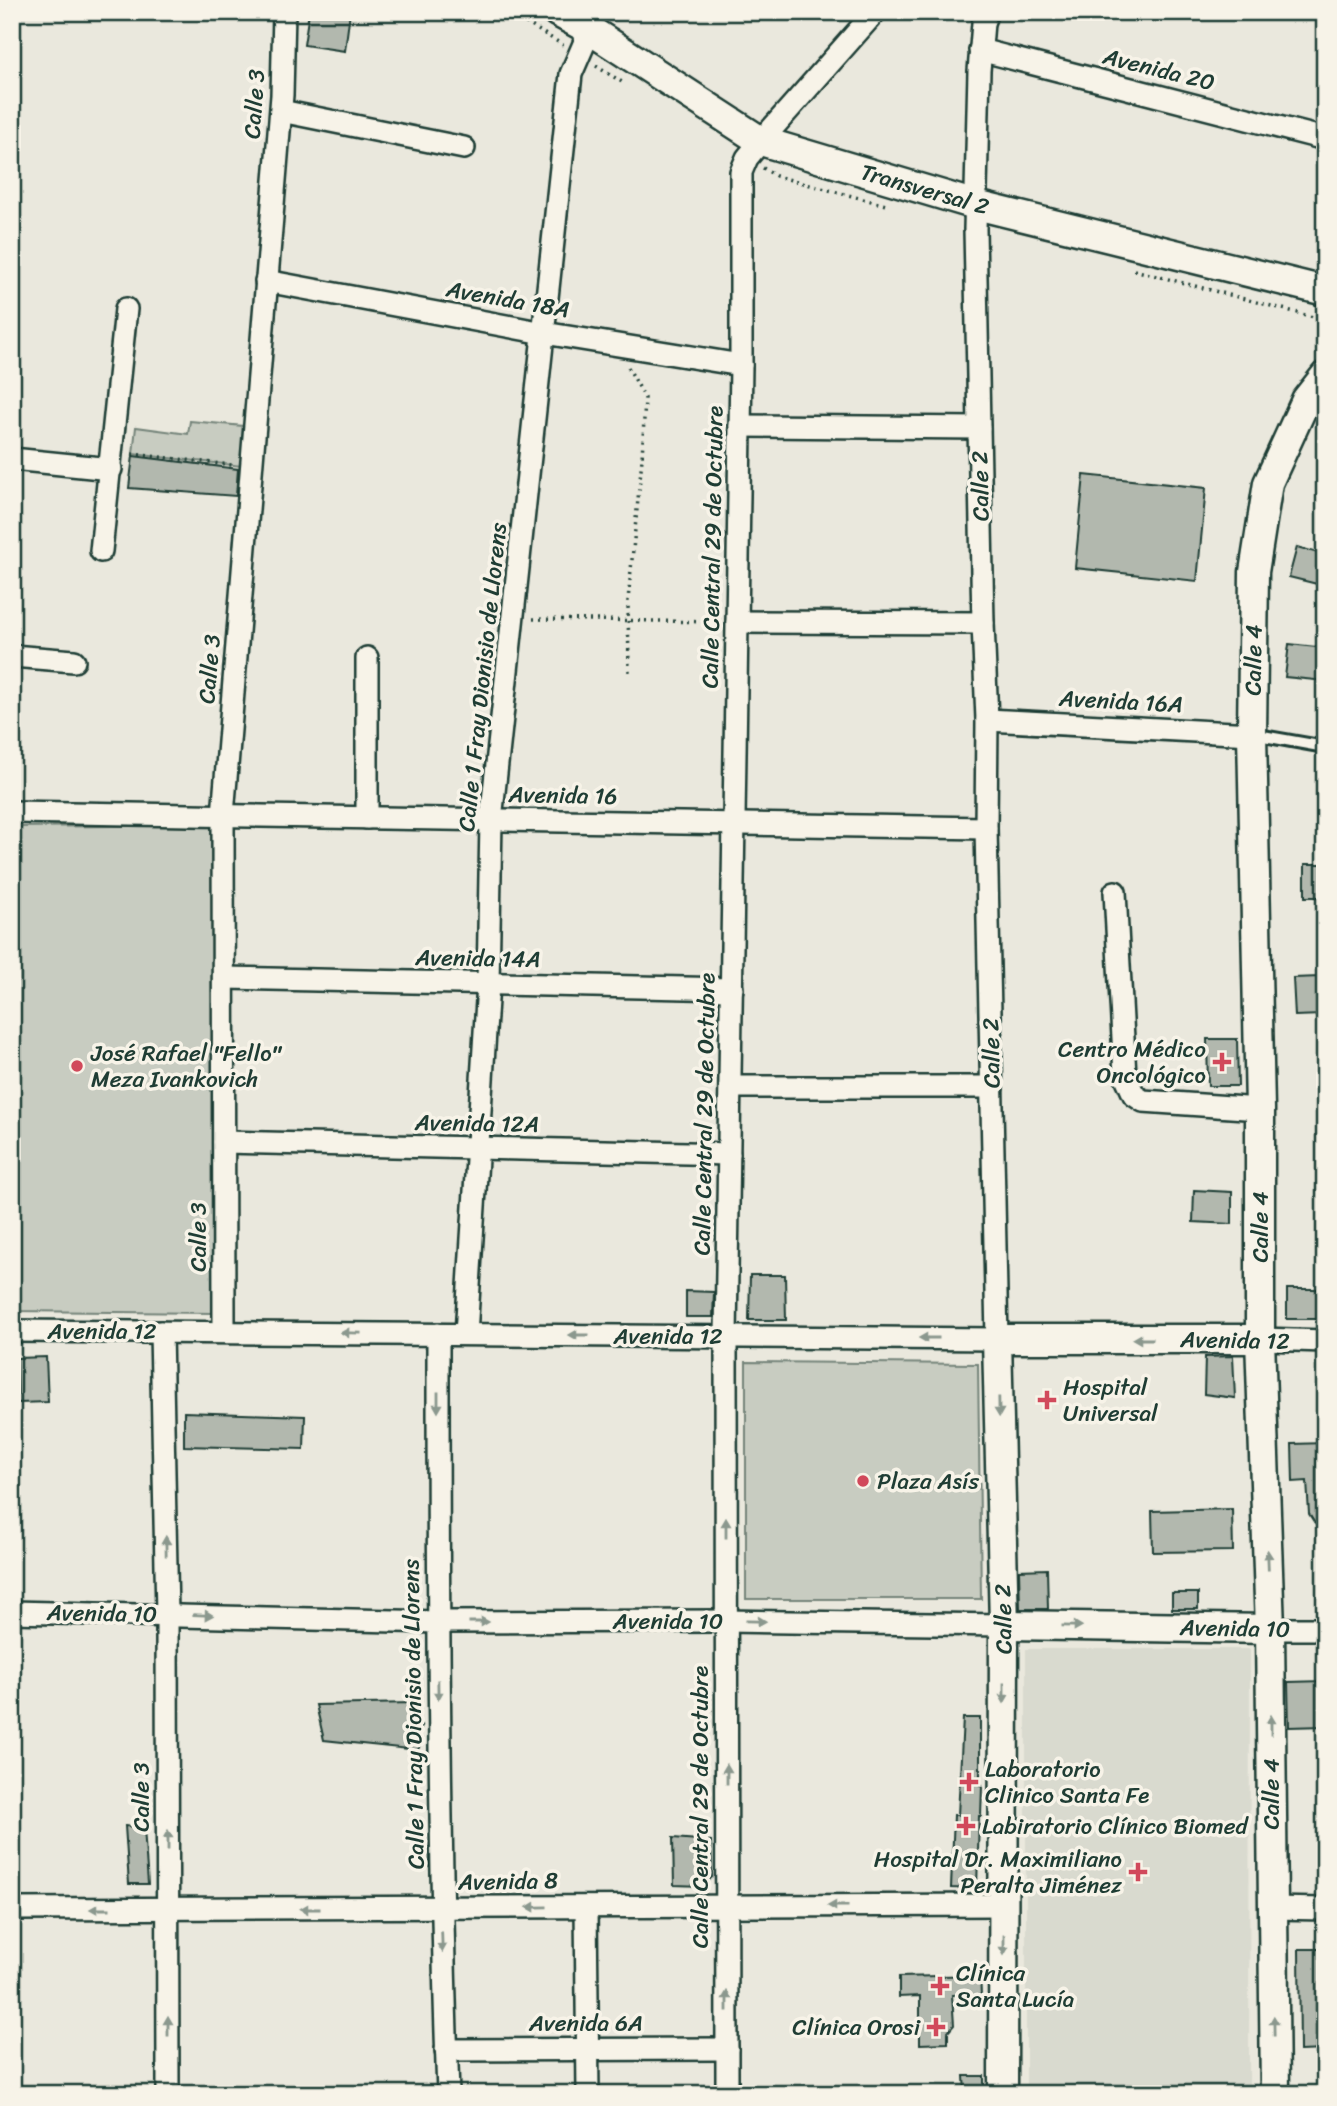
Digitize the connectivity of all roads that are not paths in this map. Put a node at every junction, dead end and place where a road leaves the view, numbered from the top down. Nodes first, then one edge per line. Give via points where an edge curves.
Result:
1 (284, 12) edge
2 (557, 12) edge
3 (987, 12) edge
4 (868, 13) edge
5 (590, 30) junction
6 (980, 50) junction
7 (281, 111) junction
8 (1325, 139) edge
9 (761, 141) junction
10 (464, 148) dead end
11 (976, 205) junction
12 (266, 281) junction
13 (1325, 291) edge
14 (126, 309) dead end
15 (544, 333) junction
16 (741, 365) junction
17 (1325, 376) edge
18 (740, 426) junction
19 (979, 428) junction
20 (12, 459) edge
21 (111, 460) junction
22 (101, 551) dead end
23 (737, 622) junction
24 (983, 623) junction
25 (12, 656) edge
26 (367, 658) dead end
27 (74, 661) dead end
28 (988, 720) junction
29 (1252, 734) junction
30 (1325, 747) edge
31 (12, 812) edge
32 (223, 815) junction
33 (367, 818) junction
34 (491, 820) junction
35 (734, 824) junction
36 (986, 828) junction
37 (1115, 891) dead end
38 (224, 978) junction
39 (488, 984) junction
40 (732, 989) junction
41 (730, 1087) junction
42 (992, 1087) junction
43 (1260, 1109) junction
44 (224, 1142) junction
45 (477, 1149) junction
46 (729, 1154) junction
47 (12, 1331) edge
48 (224, 1331) junction
49 (161, 1332) junction
50 (438, 1334) junction
51 (466, 1334) junction
52 (726, 1336) junction
53 (997, 1339) junction
54 (1260, 1339) junction
55 (1325, 1341) edge
56 (12, 1612) edge
57 (167, 1614) junction
58 (726, 1621) junction
59 (438, 1622) junction
60 (1004, 1625) junction
61 (1270, 1629) junction
62 (1325, 1629) edge
63 (1005, 1905) junction
64 (727, 1906) junction
65 (586, 1907) junction
66 (441, 1908) junction
67 (12, 1909) edge
68 (168, 1909) junction
69 (1272, 1909) junction
70 (1325, 1909) edge
71 (587, 2049) junction
72 (727, 2049) junction
73 (446, 2050) junction
74 (168, 2094) edge
75 (448, 2094) edge
76 (588, 2094) edge
77 (727, 2094) edge
78 (1003, 2094) edge
79 (1275, 2094) edge

1 - 7 street, Calle 3
2 - 5 street, Transversal 2
3 - 6 street, Calle 2
4 - 9 street, Calle Central 29 de Octubre
5 - 9 street, Transversal 2
5 - 15 street, Calle 1 Fray Dionisio de Llorens via 571,74
6 - 8 street, Avenida 20
6 - 11 street, Calle 2
7 - 10 street
7 - 12 street, Calle 3
9 - 11 street, Transversal 2
9 - 16 street, Calle Central 29 de Octubre via 741,172
11 - 13 street, Transversal 2
11 - 19 street, Calle 2
12 - 15 street, Avenida 18A
12 - 32 street, Calle 3
14 - 21 street
15 - 16 street, Avenida 18A
15 - 34 street, Calle 1 Fray Dionisio de Llorens
16 - 18 street, Calle Central 29 de Octubre
17 - 29 street, Calle 4 via 1306,400 1268,483 1254,572
18 - 19 street
18 - 23 street, Calle Central 29 de Octubre
19 - 24 street, Calle 2
20 - 21 street
21 - 22 street
23 - 24 street
23 - 35 street, Calle Central 29 de Octubre
24 - 28 street, Calle 2
25 - 27 street
26 - 33 street
28 - 29 street, Avenida 16A
28 - 36 street, Calle 2
29 - 30 lane
29 - 43 street, Calle 4
31 - 32 street, Avenida 16
32 - 33 street, Avenida 16
32 - 38 street, Calle 3
33 - 34 street, Avenida 16
34 - 35 street, Avenida 16
34 - 39 street, Calle 1 Fray Dionisio de Llorens
35 - 36 street, Avenida 16
35 - 40 street, Calle Central 29 de Octubre
36 - 42 street, Calle 2
37 - 43 street via 1125,1076 1134,1095 1143,1101
38 - 39 street, Avenida 14A
38 - 44 street, Calle 3
39 - 40 street, Avenida 14A
39 - 45 street, Calle 1 Fray Dionisio de Llorens
40 - 41 street, Calle Central 29 de Octubre
41 - 42 street
41 - 46 street, Calle Central 29 de Octubre
42 - 53 street, Calle 2
43 - 54 street, Calle 4
44 - 45 street, Avenida 12A
44 - 48 street, Calle 3
45 - 46 street, Avenida 12A
45 - 51 street, Calle 1 Fray Dionisio de Llorens
46 - 52 street, Calle Central 29 de Octubre
47 - 49 street, Avenida 12
48 - 49 street, Avenida 12
50 -> 48 street, Avenida 12
57 -> 49 street, Calle 3
50 - 51 street, Avenida 12
50 -> 59 street, Calle 1 Fray Dionisio de Llorens
52 -> 51 street, Avenida 12
53 -> 52 street, Avenida 12
58 -> 52 street, Calle Central 29 de Octubre
54 -> 53 street, Avenida 12
53 -> 60 street, Calle 2
54 - 55 street, Avenida 12
61 -> 54 street, Calle 4
56 - 57 street, Avenida 10
57 -> 59 street, Avenida 10
68 -> 57 street, Calle 3
59 -> 58 street, Avenida 10
58 -> 60 street, Avenida 10
64 -> 58 street, Calle Central 29 de Octubre
59 -> 66 street, Calle 1 Fray Dionisio de Llorens
60 -> 61 street, Avenida 10
60 -> 63 street, Calle 2
61 - 62 street, Avenida 10
69 -> 61 street, Calle 4
63 -> 64 street, Avenida 8
63 -> 78 street, Calle 2
64 - 65 street, Avenida 8
72 -> 64 street, Calle Central 29 de Octubre
65 -> 66 street, Avenida 8
65 - 71 street
66 -> 68 street, Avenida 8
66 -> 73 street, Calle 1 Fray Dionisio de Llorens
68 -> 67 street, Avenida 8
74 -> 68 street, Calle 3
69 - 70 street
79 -> 69 street, Calle 4
71 - 72 street, Avenida 6A
71 - 73 street, Avenida 6A
71 - 76 street
72 - 77 street, Calle Central 29 de Octubre
73 - 75 street, Calle 1 Fray Dionisio de Llorens

